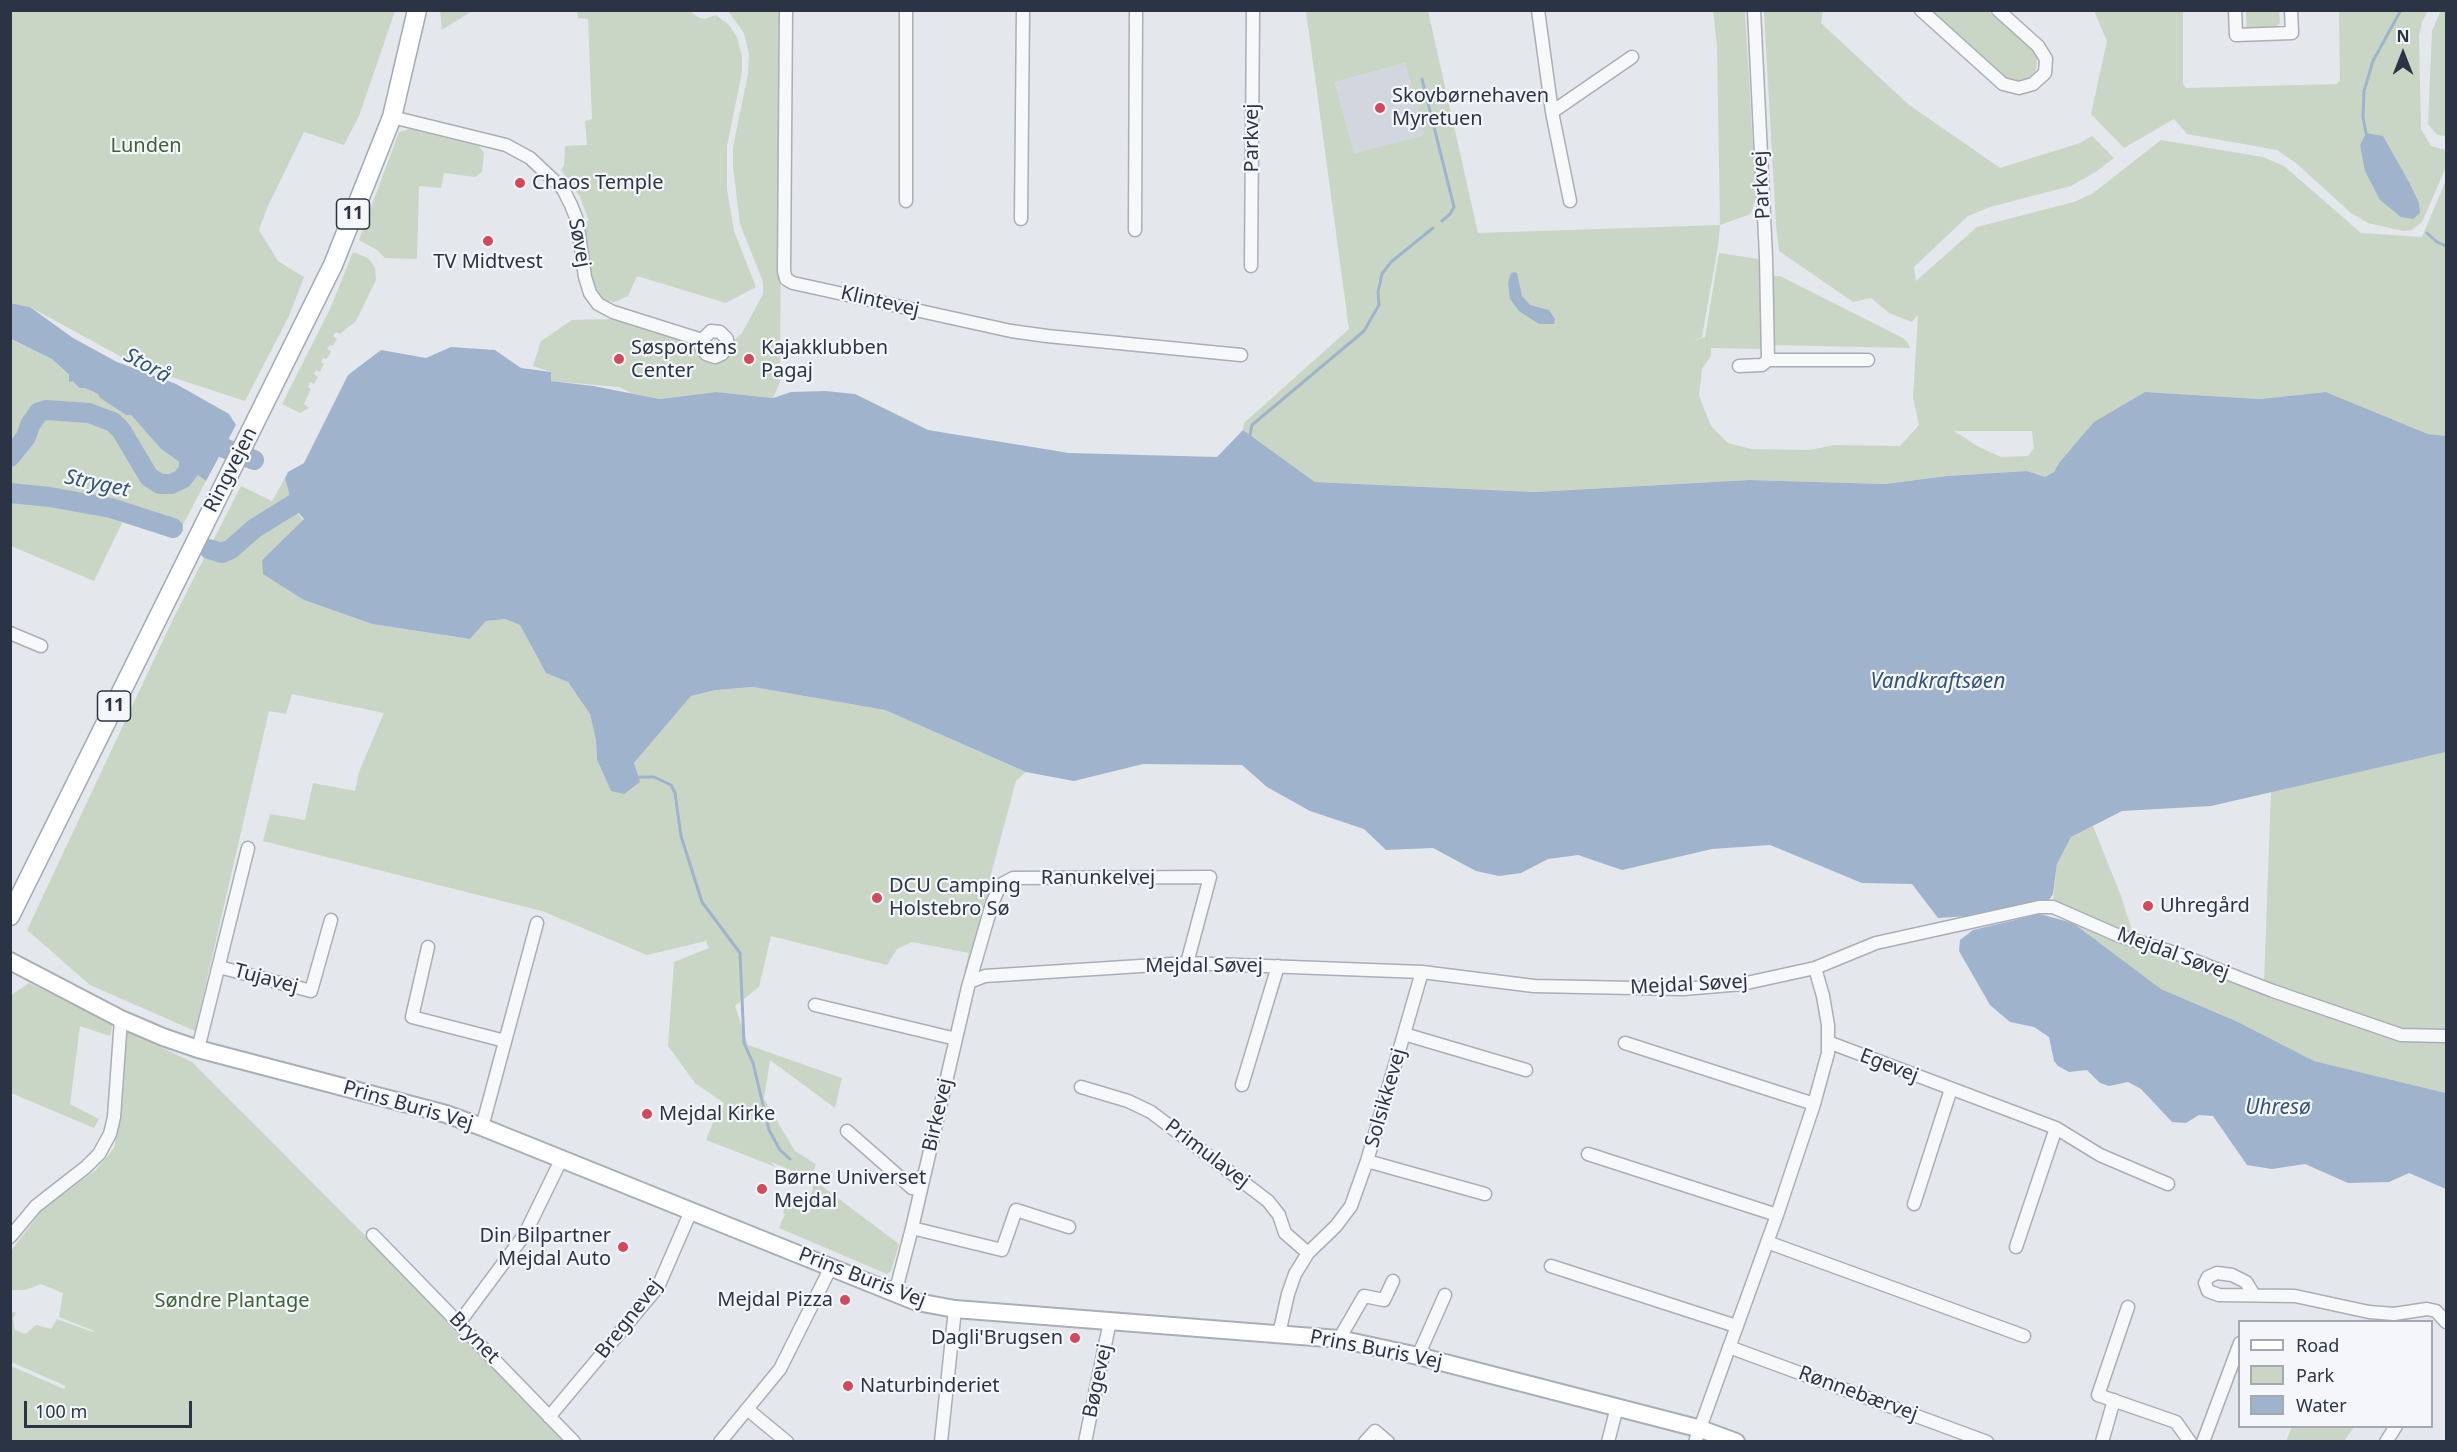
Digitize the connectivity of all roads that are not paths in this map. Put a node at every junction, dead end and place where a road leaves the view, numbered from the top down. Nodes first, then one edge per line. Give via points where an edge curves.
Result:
1 (417, 10) edge
2 (786, 10) edge
3 (906, 10) edge
4 (1023, 10) edge
5 (1136, 10) edge
6 (1252, 10) edge
7 (1538, 10) edge
8 (1754, 10) edge
9 (1921, 10) edge
10 (1998, 10) edge
11 (2235, 10) edge
12 (2291, 10) edge
13 (1632, 57) dead end
14 (1552, 112) junction
15 (392, 117) junction
16 (906, 201) dead end
17 (1570, 201) dead end
18 (1021, 219) dead end
19 (1135, 230) dead end
20 (1251, 266) dead end
21 (702, 340) dead end
22 (1240, 355) dead end
23 (1768, 360) junction
24 (1868, 360) dead end
25 (1739, 366) dead end
26 (10, 633) edge
27 (41, 646) dead end
28 (248, 848) dead end
29 (10, 916) edge
30 (331, 920) dead end
31 (537, 923) dead end
32 (428, 947) dead end
33 (10, 961) edge
34 (1187, 963) junction
35 (1278, 966) junction
36 (219, 967) junction
37 (1815, 968) junction
38 (1422, 972) junction
39 (972, 981) junction
40 (815, 1005) dead end
41 (121, 1019) junction
42 (1404, 1034) junction
43 (2446, 1036) edge
44 (956, 1039) junction
45 (505, 1041) junction
46 (1828, 1042) junction
47 (1624, 1043) dead end
48 (198, 1049) junction
49 (1526, 1070) dead end
50 (1242, 1085) dead end
51 (1082, 1087) dead end
52 (1951, 1089) junction
53 (1814, 1104) junction
54 (482, 1126) junction
55 (2056, 1128) junction
56 (847, 1131) dead end
57 (1588, 1154) dead end
58 (562, 1158) junction
59 (1367, 1161) junction
60 (2168, 1184) dead end
61 (920, 1190) junction
62 (1485, 1194) dead end
63 (1914, 1204) dead end
64 (692, 1211) junction
65 (1777, 1215) junction
66 (1069, 1227) dead end
67 (912, 1228) junction
68 (373, 1235) dead end
69 (10, 1237) edge
70 (1767, 1242) junction
71 (2016, 1247) dead end
72 (1308, 1252) junction
73 (1551, 1266) dead end
74 (831, 1268) junction
75 (1393, 1281) dead end
76 (893, 1293) junction
77 (1445, 1295) dead end
78 (2254, 1295) dead end
79 (2128, 1307) dead end
80 (955, 1309) junction
81 (1110, 1321) junction
82 (2446, 1322) edge
83 (459, 1323) junction
84 (1736, 1326) junction
85 (1279, 1334) junction
86 (2024, 1336) dead end
87 (1339, 1339) junction
88 (1729, 1347) junction
89 (2238, 1348) edge
90 (1418, 1356) junction
91 (2114, 1400) junction
92 (1617, 1407) junction
93 (747, 1409) junction
94 (549, 1417) junction
95 (2395, 1428) edge
96 (1698, 1436) edge
97 (574, 1442) edge
98 (720, 1442) edge
99 (787, 1442) edge
100 (941, 1442) edge
101 (1085, 1442) edge
102 (1365, 1442) edge
103 (1388, 1442) edge
104 (1608, 1442) edge
105 (1736, 1442) edge
106 (1987, 1442) edge
107 (2102, 1442) edge
108 (2190, 1442) edge
109 (2203, 1442) edge
110 (2386, 1442) edge

1 - 15 main road, Ringvejen / 11
2 - 22 street, Klintevej via 786,279 1011,331
3 - 16 street
4 - 18 street
5 - 19 street
6 - 20 street, Parkvej
7 - 14 street
8 - 23 street, Parkvej
9 - 10 street via 2003,84 2019,88 2033,84 2045,73 2046,59 2038,46
11 - 12 street via 2236,35 2292,33
13 - 14 street
14 - 17 street
15 - 21 street, Søvej via 506,145 530,158 563,189 571,205 577,220 585,277 598,304
15 - 29 main road, Ringvejen / 11 via 333,265
23 - 24 street
23 - 25 street via 1762,365
26 - 27 street
28 - 36 street, Tujavej
30 - 36 street, Tujavej via 311,991
31 - 45 street
32 - 45 street via 412,1017
33 - 41 street, Prins Buris Vej
34 - 35 street, Mejdal Søvej
34 - 39 street, Mejdal Søvej via 985,976
34 - 39 street, Ranunkelvej via 1210,878 1013,878 1000,885 992,904
35 - 38 street, Mejdal Søvej
35 - 50 street
36 - 48 street, Tujavej
37 - 38 street, Mejdal Søvej via 1742,984 1683,989 1534,986
37 - 43 street, Mejdal Søvej via 1876,943 2052,907 2401,1035
37 - 46 street via 1823,996
38 - 42 street, Solsikkevej
39 - 44 street, Birkevej
40 - 44 street
41 - 48 street, Prins Buris Vej
41 - 69 street via 110,1134 99,1154 36,1206
42 - 49 street, Solsikkevej
42 - 59 street, Solsikkevej
44 - 61 street, Birkevej
45 - 54 street
46 - 52 street, Egevej
46 - 53 street
47 - 53 street
48 - 54 street, Prins Buris Vej
51 - 72 street, Primulavej via 1151,1112 1268,1201 1279,1215 1285,1233
52 - 55 street, Egevej
52 - 63 street
53 - 65 street
54 - 58 street, Prins Buris Vej
55 - 60 street, Egevej via 2100,1155
55 - 71 street
56 - 61 street via 912,1188
57 - 65 street
58 - 64 street, Prins Buris Vej
58 - 83 street via 525,1234
59 - 62 street, Solsikkevej
59 - 72 street, Solsikkevej via 1351,1206
61 - 67 street, Birkevej
64 - 74 street, Prins Buris Vej
64 - 94 street, Bregnevej via 658,1287
65 - 70 street
66 - 67 street via 1016,1210 1002,1250
67 - 76 street, Birkevej
68 - 83 street, Brynet
70 - 84 street
70 - 86 street
72 - 85 street, Solsikkevej via 1295,1274
73 - 84 street
74 - 76 street, Prins Buris Vej
74 - 93 street via 780,1369
75 - 87 street via 1384,1300 1365,1296
76 - 80 street, Prins Buris Vej
77 - 90 street
78 - 82 street via 2295,1296 2369,1312 2436,1311
79 - 91 street via 2098,1395
80 - 81 street, Prins Buris Vej
80 - 100 street
81 - 85 street, Prins Buris Vej
81 - 101 street, Bøgevej
83 - 94 street, Brynet
84 - 88 street
85 - 87 street, Prins Buris Vej
87 - 90 street, Prins Buris Vej
88 - 96 street
88 - 106 street, Rønnebærvej
89 - 109 street
90 - 92 street, Prins Buris Vej
91 - 107 street
91 - 108 street via 2176,1422
92 - 96 street, Prins Buris Vej
92 - 104 street
93 - 98 street
93 - 99 street
94 - 97 street, Brynet
95 - 110 street
96 - 105 street, Prins Buris Vej
102 - 103 street via 1375,1431

